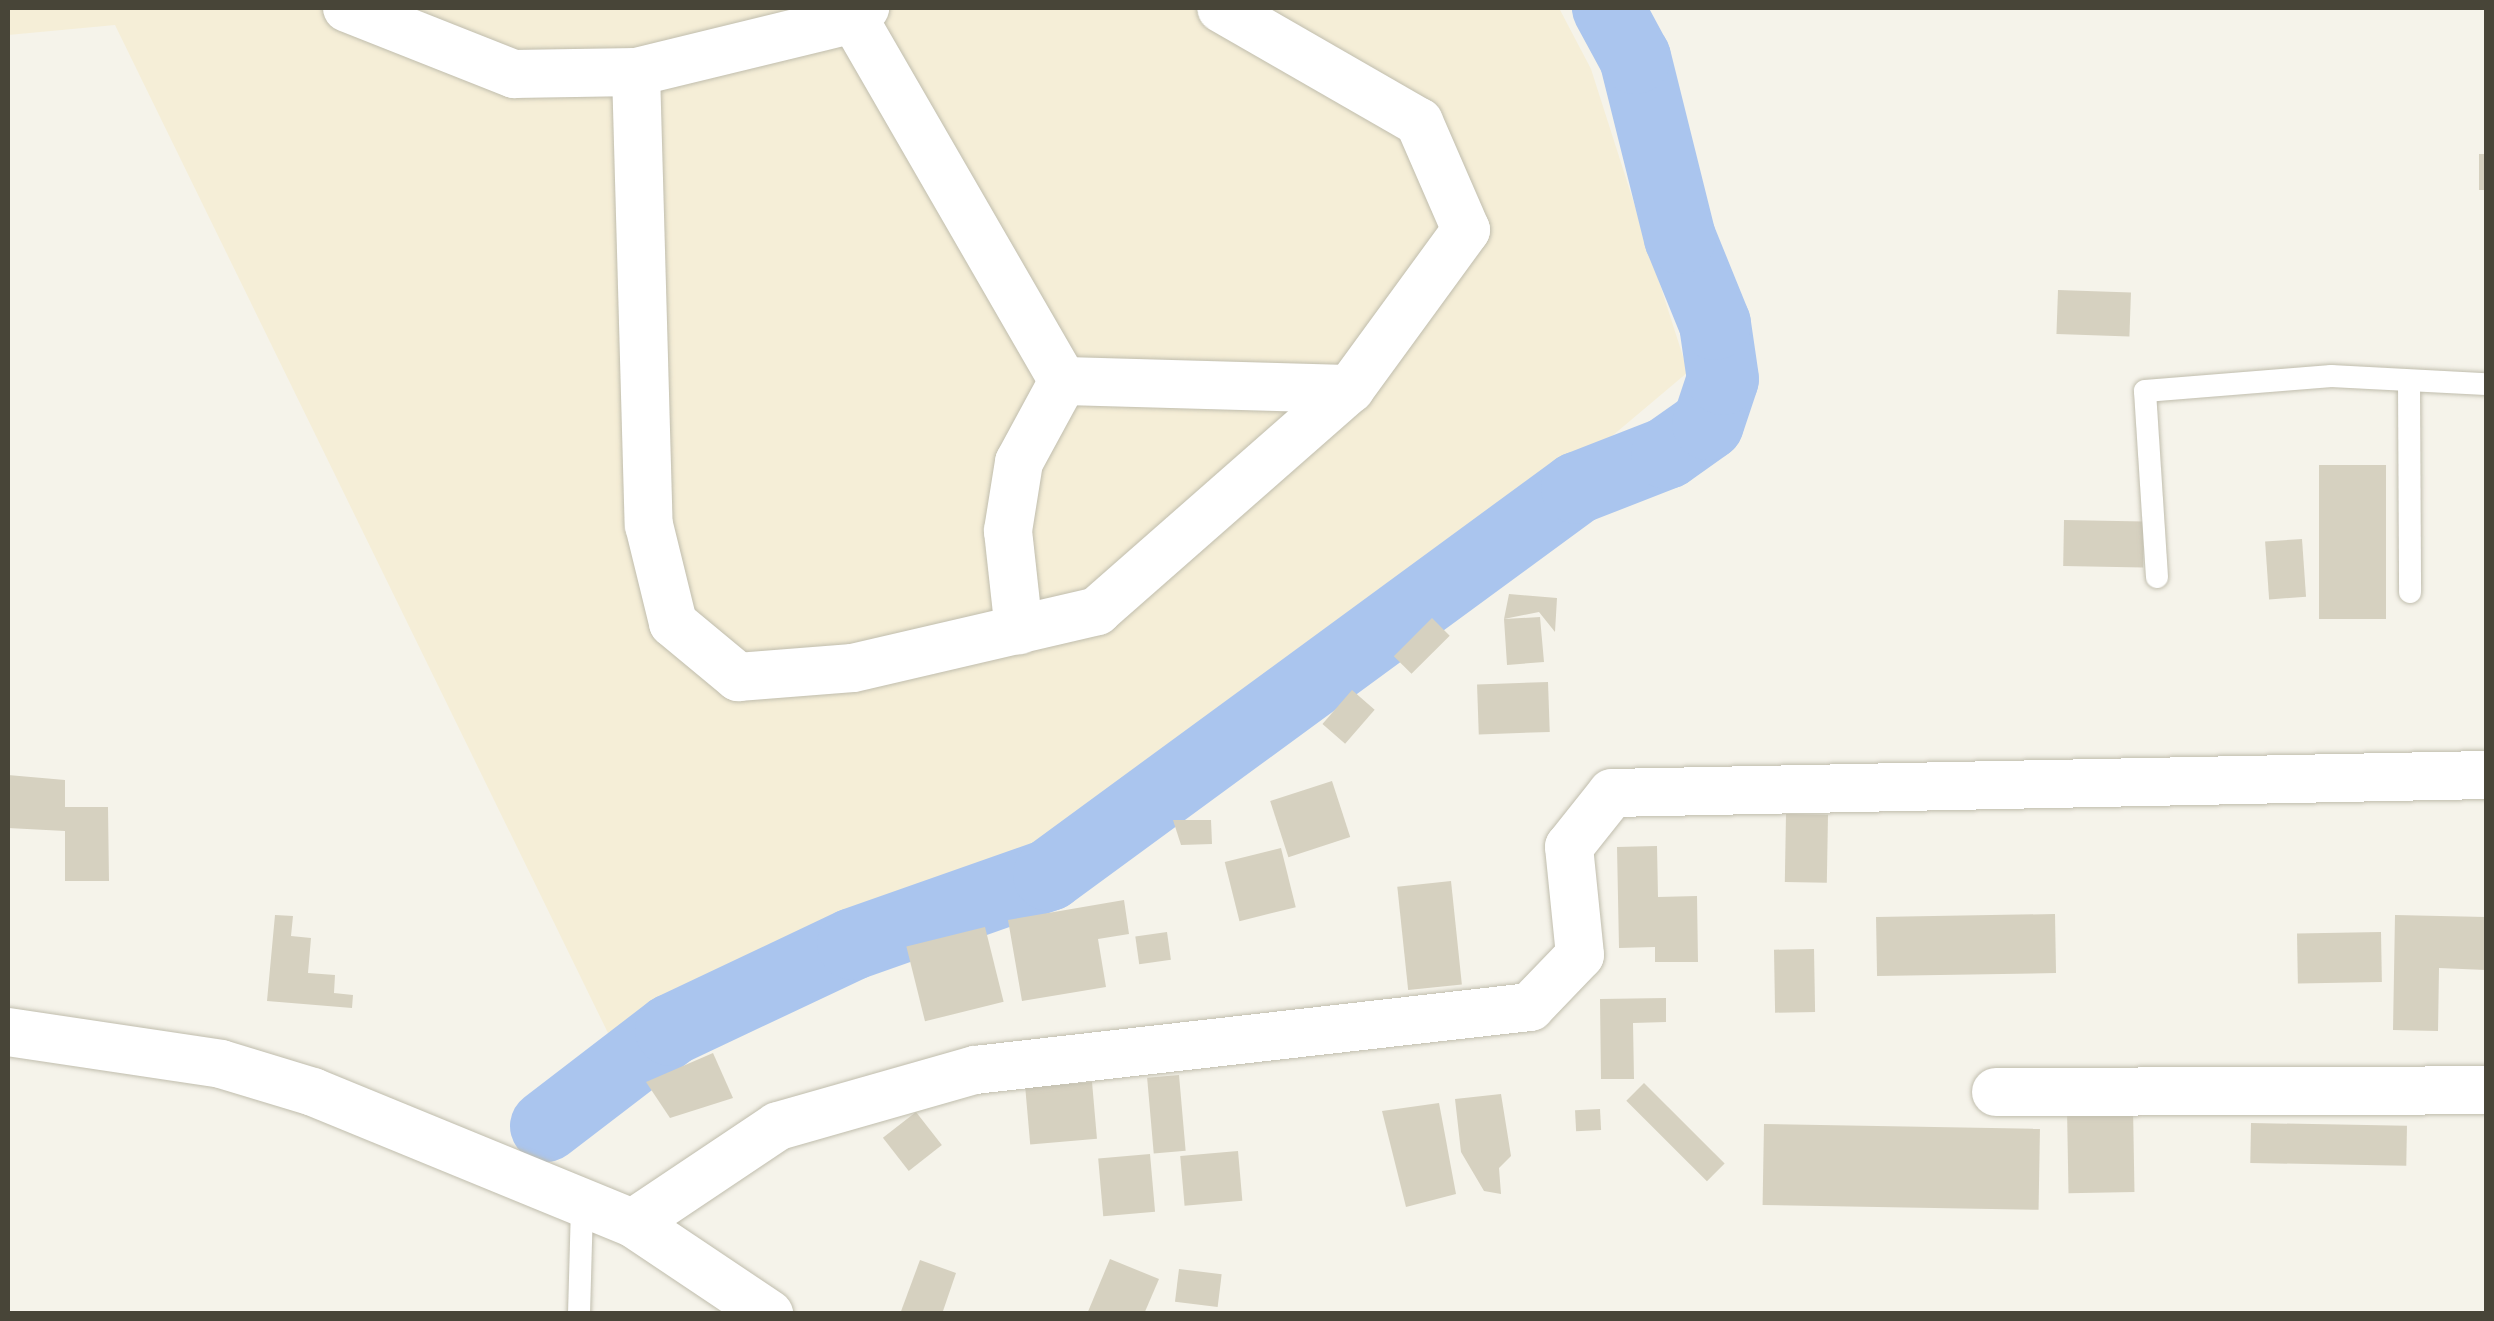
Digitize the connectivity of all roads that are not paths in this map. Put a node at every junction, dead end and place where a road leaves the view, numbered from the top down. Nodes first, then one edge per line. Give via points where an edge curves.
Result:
1 (347, 8) edge
2 (1221, 8) edge
3 (860, 13) edge
4 (636, 72) junction
5 (1063, 381) junction
6 (2486, 384) edge
7 (2409, 385) junction
8 (1350, 389) junction
9 (2157, 577) dead end
10 (2410, 592) dead end
11 (1019, 630) junction
12 (2486, 775) edge
13 (8, 1032) edge
14 (2486, 1090) edge
15 (1996, 1092) dead end
16 (582, 1205) junction
17 (633, 1223) junction
18 (579, 1314) edge
19 (768, 1314) edge

1 - 4 street via 514,74
2 - 8 street via 1419,122 1451,184 1466,230
3 - 4 street
3 - 5 street
4 - 11 street via 649,525 673,623 738,678 853,668
5 - 8 street
5 - 11 street via 1019,462 1008,531
6 - 7 lane
7 - 9 lane via 2330,376 2145,391
7 - 10 lane
8 - 11 street via 1096,611
12 - 17 street via 1612,793 1569,847 1580,955 1530,1007 976,1070 778,1126
13 - 16 street via 239,1070
14 - 15 street
16 - 17 street
16 - 18 lane
17 - 19 street

